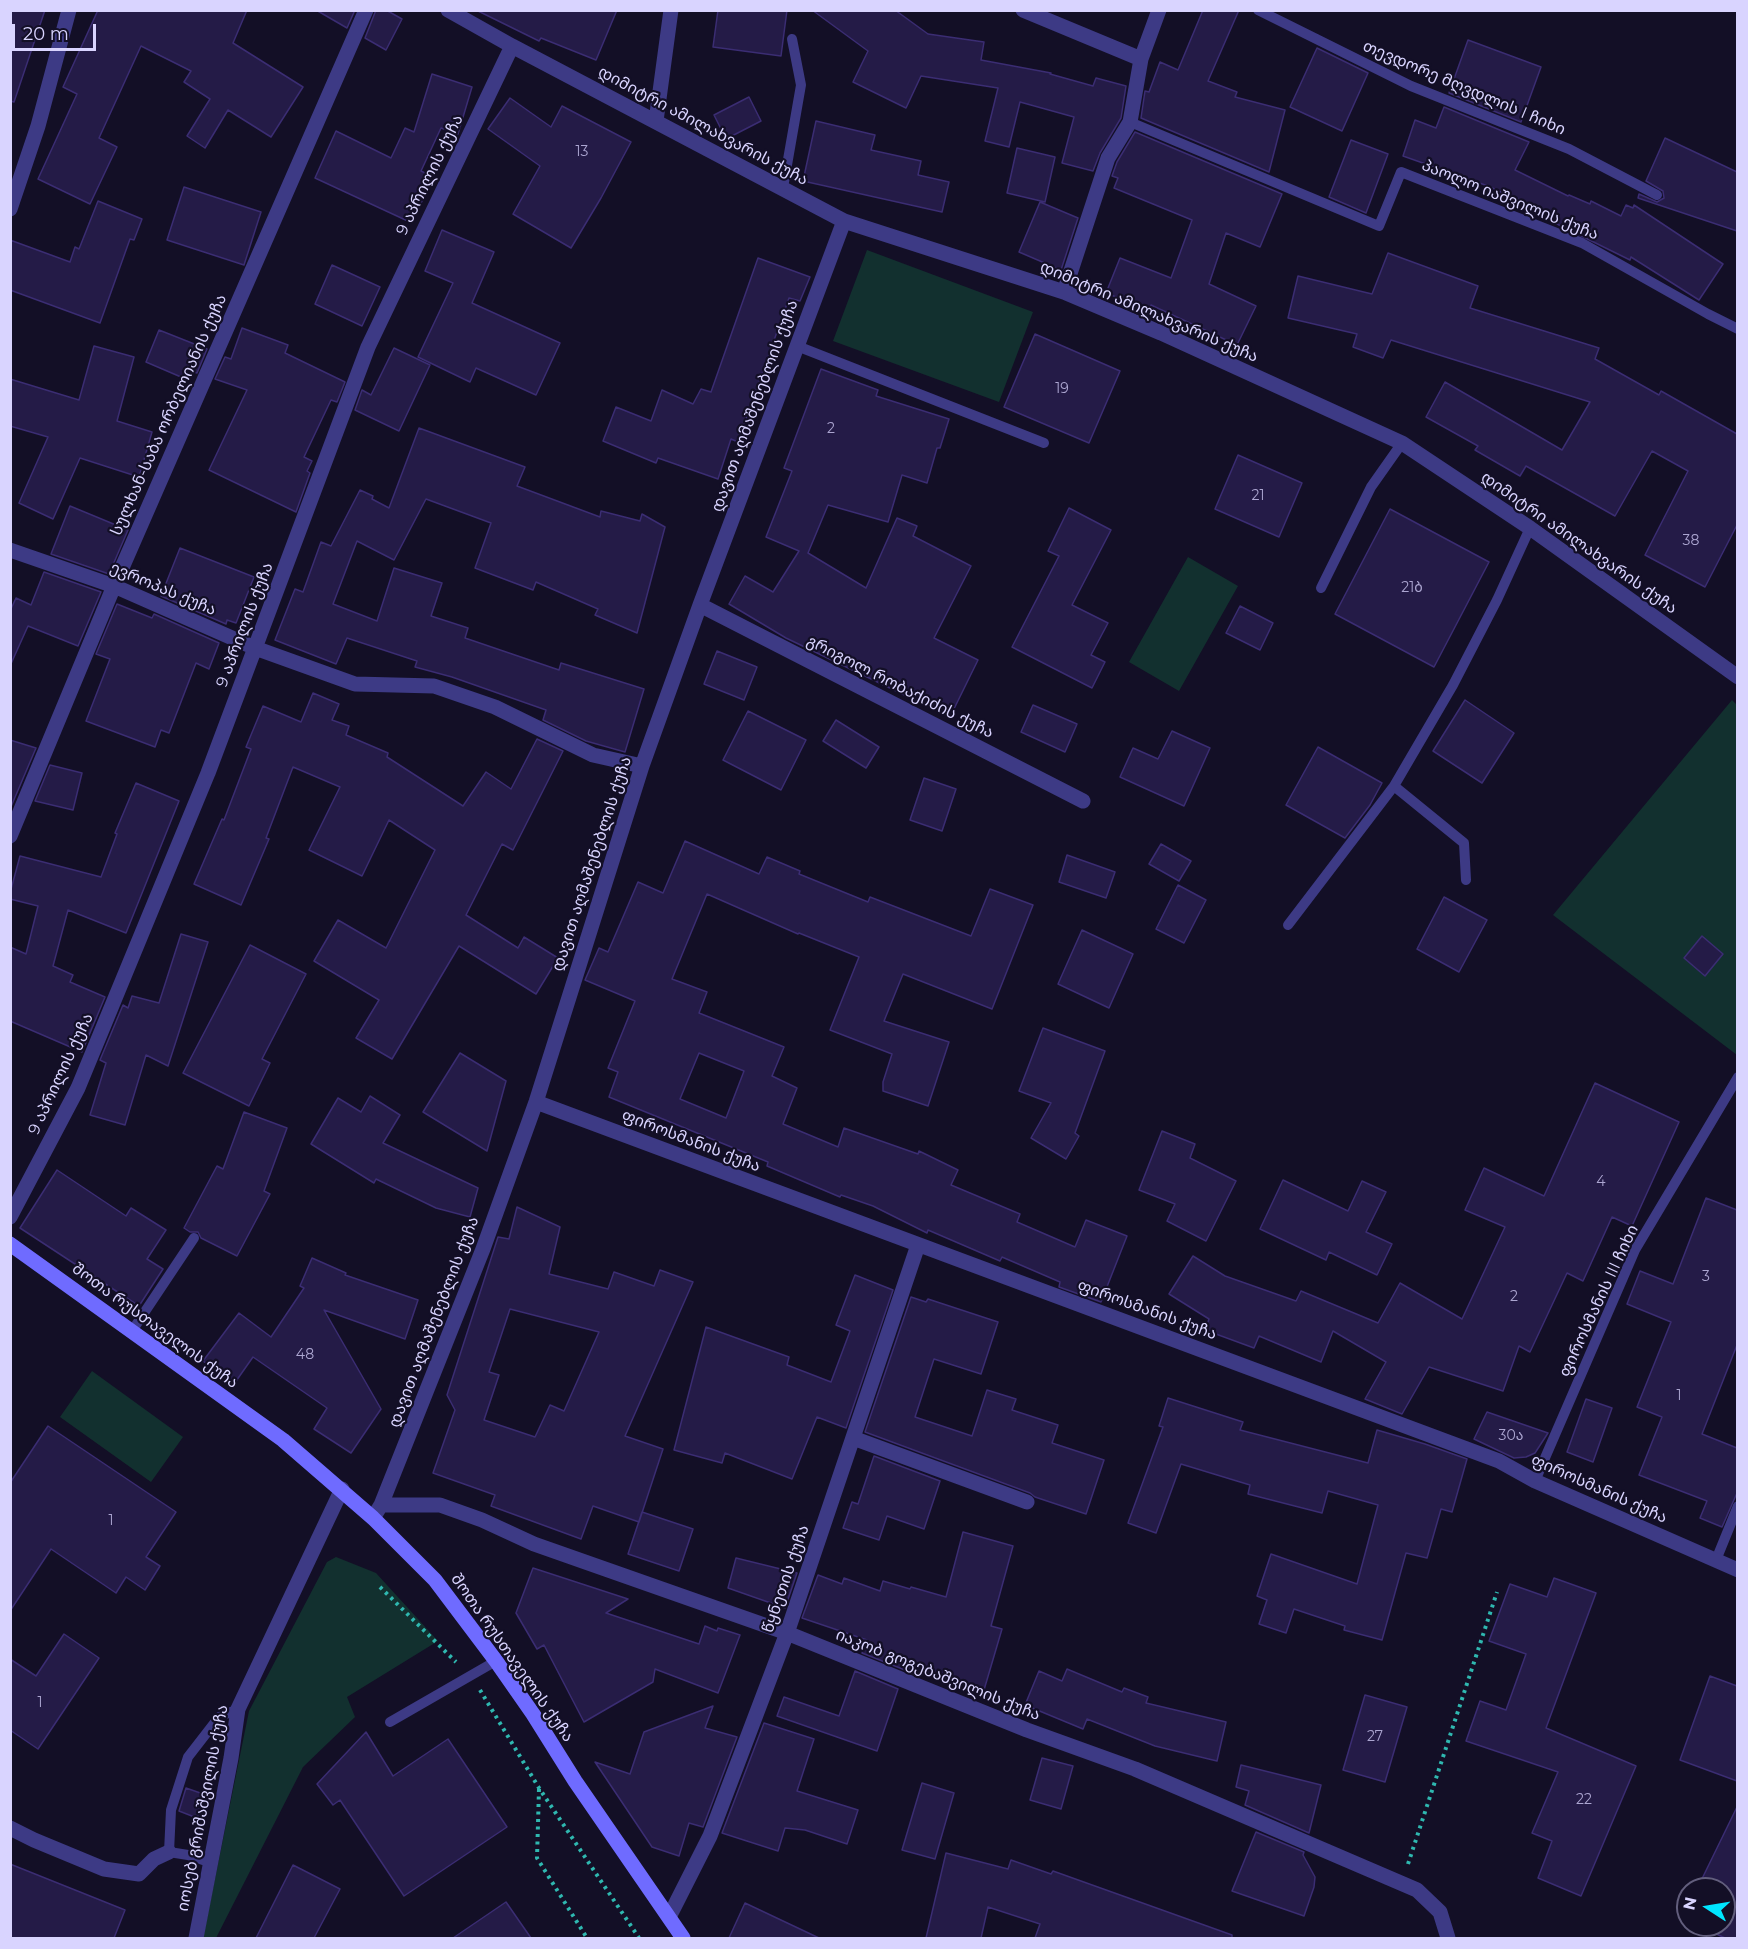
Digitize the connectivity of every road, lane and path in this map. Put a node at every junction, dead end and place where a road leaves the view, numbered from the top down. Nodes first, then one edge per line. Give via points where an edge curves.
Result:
1 (69, 10) edge
2 (366, 10) edge
3 (448, 10) edge
4 (671, 10) edge
5 (1023, 10) edge
6 (1159, 10) edge
7 (1258, 10) edge
8 (792, 39) dead end
9 (512, 46) junction
10 (1141, 59) junction
11 (656, 121) junction
12 (1130, 122) junction
13 (783, 188) junction
14 (1658, 195) dead end
15 (10, 209) edge
16 (844, 221) junction
17 (1064, 292) junction
18 (1737, 329) edge
19 (797, 346) junction
20 (1044, 443) dead end
21 (1402, 443) junction
22 (1530, 528) junction
23 (10, 550) edge
24 (114, 586) junction
25 (1321, 588) dead end
26 (700, 605) junction
27 (255, 648) junction
28 (1737, 677) edge
29 (642, 766) junction
30 (1394, 786) junction
31 (1083, 801) dead end
32 (10, 836) edge
33 (1466, 880) dead end
34 (1288, 925) dead end
35 (1737, 1077) edge
36 (536, 1102) junction
37 (10, 1217) edge
38 (194, 1238) dead end
39 (10, 1244) edge
40 (918, 1245) junction
41 (132, 1331) junction
42 (853, 1438) junction
43 (1535, 1481) junction
44 (342, 1489) junction
45 (1026, 1502) dead end
46 (1737, 1506) edge
47 (377, 1511) junction
48 (1716, 1560) junction
49 (1737, 1570) edge
50 (380, 1587) dead end
51 (1497, 1592) dead end
52 (787, 1633) junction
53 (496, 1661) junction
54 (471, 1675) junction
55 (238, 1708) junction
56 (390, 1722) dead end
57 (539, 1788) junction
58 (10, 1828) edge
59 (169, 1852) junction
60 (212, 1863) junction
61 (1403, 1882) junction
62 (669, 1917) junction
63 (196, 1938) edge
64 (586, 1938) edge
65 (639, 1938) edge
66 (683, 1938) edge
67 (1448, 1938) edge

1 - 15 street via 38,126
2 - 24 street, სულხან-საბა ორბელიანის ქუჩა
3 - 9 street, დიმიტრი ამილახვარის ქუჩა
4 - 11 street
5 - 10 street
6 - 10 street
7 - 14 lane, თევდორე მღვდლის I ჩიხი via 1411,86 1569,149
8 - 13 lane via 801,84
9 - 11 street, დიმიტრი ამილახვარის ქუჩა
9 - 27 street, 9 აპრილის ქუჩა via 368,347
10 - 12 street
11 - 13 street, დიმიტრი ამილახვარის ქუჩა
12 - 17 street via 1108,158
12 - 18 lane, პაოლო იაშვილის ქუჩა via 1379,226 1401,172 1582,243
13 - 16 street, დიმიტრი ამილახვარის ქუჩა
16 - 17 street, დიმიტრი ამილახვარის ქუჩა
16 - 19 street, დავით აღმაშენებლის ქუჩა
17 - 21 street, დიმიტრი ამილახვარის ქუჩა
19 - 20 lane
19 - 26 street, დავით აღმაშენებლის ქუჩა
21 - 22 street, დიმიტრი ამილახვარის ქუჩა
21 - 25 lane via 1371,487
22 - 28 street, დიმიტრი ამილახვარის ქუჩა
22 - 30 lane via 1453,685
23 - 24 street, ევროპას ქუჩა
24 - 27 street, ევროპას ქუჩა
24 - 32 street, სულხან-საბა ორბელიანის ქუჩა
26 - 29 street, დავით აღმაშენებლის ქუჩა
26 - 31 street, გრიგოლ რობაქიძის ქუჩა
27 - 29 street, ევროპას ქუჩა via 356,684 434,686 495,707 593,754
27 - 37 street, 9 აპრილის ქუჩა via 208,773 78,1088
29 - 36 street, დავით აღმაშენებლის ქუჩა
30 - 33 lane via 1464,843
30 - 34 lane
35 - 43 lane, ფიროსმანის III ჩიხი via 1635,1250
36 - 40 street, ფიროსმანის ქუჩა
36 - 47 street, დავით აღმაშენებლის ქუჩა via 483,1249
38 - 41 lane
39 - 41 main road, შოთა რუსთაველის ქუჩა
40 - 42 street, წყნეთის ქუჩა
40 - 43 street, ფიროსმანის ქუჩა via 1499,1461
41 - 44 main road, შოთა რუსთაველის ქუჩა via 283,1440
42 - 45 street
42 - 52 street, წყნეთის ქუჩა
43 - 48 street, ფიროსმანის ქუჩა
44 - 47 main road, შოთა რუსთაველის ქუჩა
44 - 55 street, იოსებ გრიშაშვილის ქუჩა
46 - 48 lane
47 - 52 street, იაკობ გოგებაშვილის ქუჩა via 440,1505 534,1544
47 - 53 main road, შოთა რუსთაველის ქუჩა
48 - 49 street, ფიროსმანის ქუჩა
50 - 54 path
51 - 61 path
52 - 61 street, იაკობ გოგებაშვილის ქუჩა via 1135,1769
52 - 62 street, წყნეთის ქუჩა via 710,1836
53 - 54 lane
53 - 62 main road, შოთა რუსთაველის ქუჩა
54 - 56 lane
54 - 57 path
55 - 59 lane via 219,1717 188,1757 171,1810
55 - 60 street, იოსებ გრიშაშვილის ქუჩა
57 - 64 path via 537,1858
57 - 65 path
58 - 59 street via 104,1869 139,1874 154,1859
59 - 60 lane
60 - 63 street, იოსებ გრიშაშვილის ქუჩა
61 - 67 street, იაკობ გოგებაშვილის ქუჩა via 1440,1912
62 - 66 main road, შოთა რუსთაველის ქუჩა

